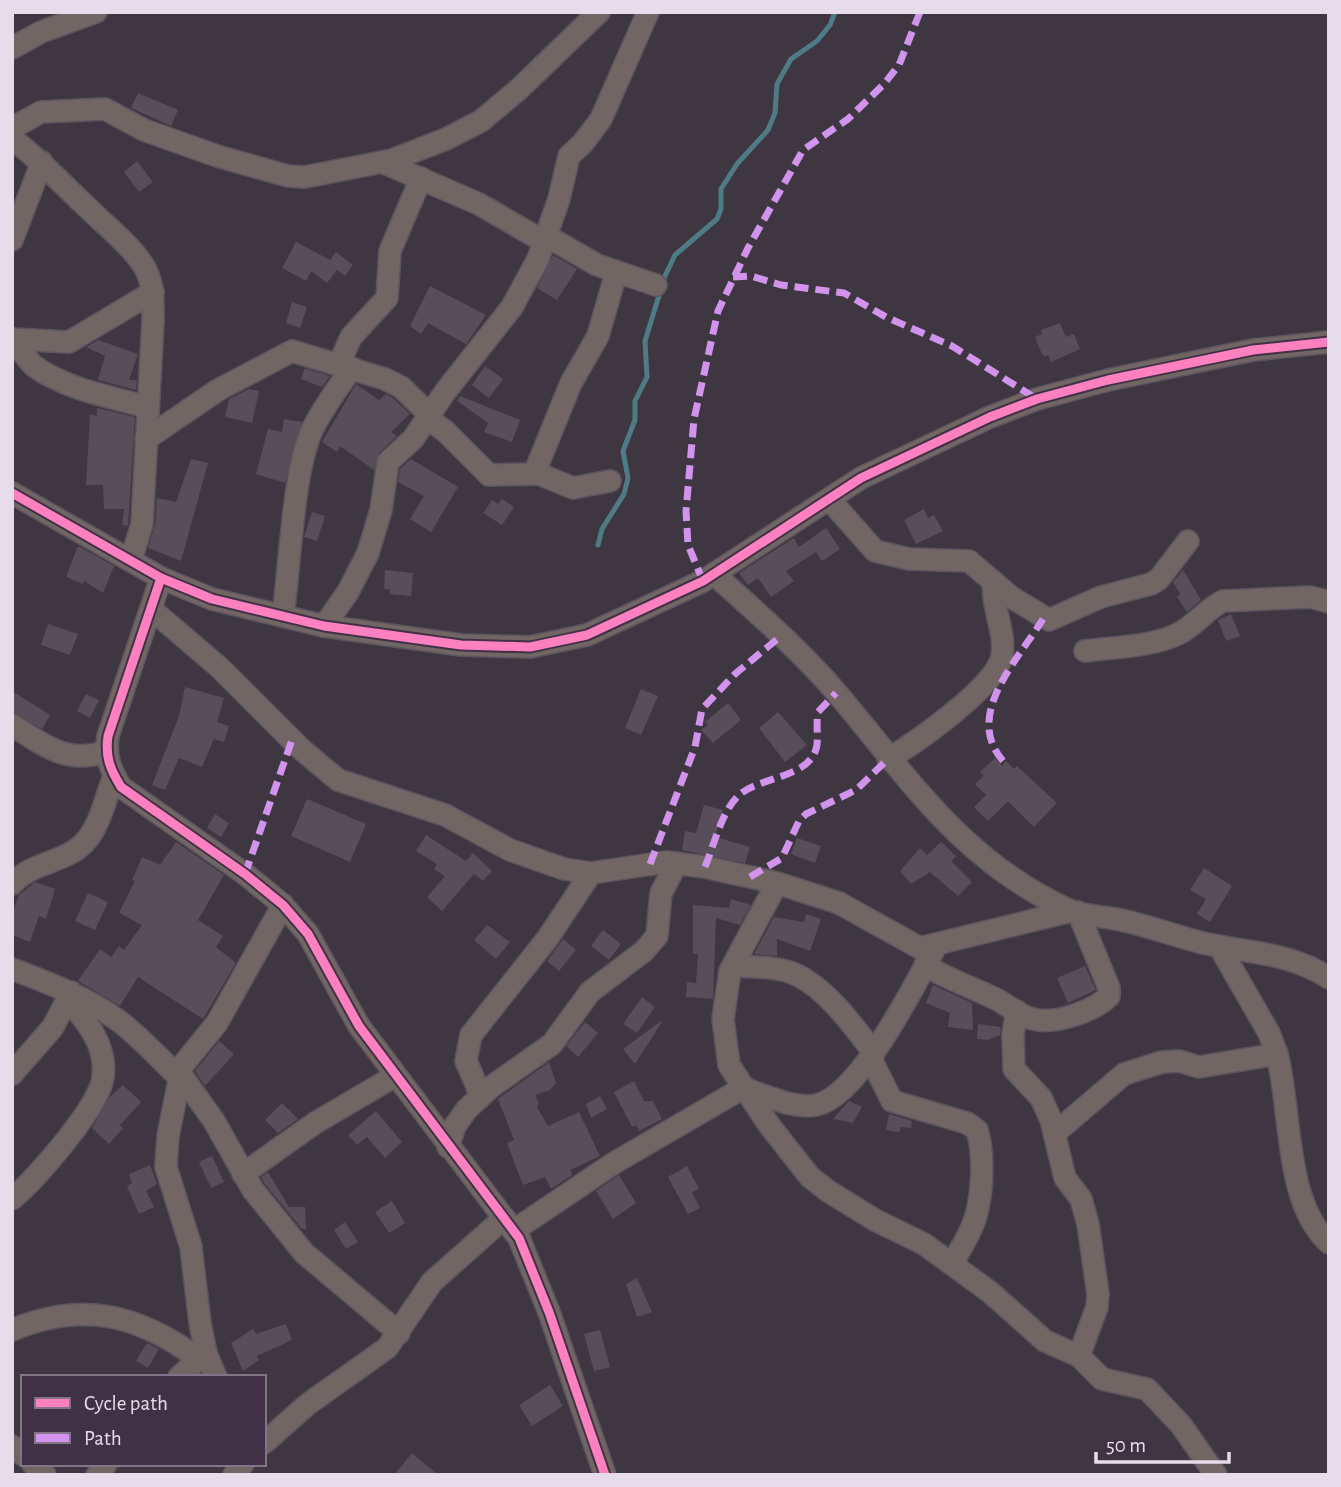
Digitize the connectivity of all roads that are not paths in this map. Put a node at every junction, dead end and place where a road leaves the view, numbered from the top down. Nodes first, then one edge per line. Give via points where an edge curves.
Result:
1 (96, 12) edge
2 (599, 12) edge
3 (649, 12) edge
4 (12, 48) edge
5 (12, 128) edge
6 (12, 139) edge
7 (42, 162) junction
8 (382, 162) junction
9 (421, 178) junction
10 (544, 238) junction
11 (12, 240) edge
12 (616, 273) junction
13 (656, 285) dead end
14 (153, 292) junction
15 (13, 340) edge
16 (1329, 342) edge
17 (345, 366) junction
18 (148, 407) junction
19 (429, 417) junction
20 (146, 439) junction
21 (534, 474) junction
22 (610, 481) dead end
23 (12, 493) edge
24 (829, 499) junction
25 (1188, 541) dead end
26 (131, 560) junction
27 (714, 574) junction
28 (161, 578) junction
29 (994, 582) junction
30 (1329, 602) edge
31 (151, 609) junction
32 (283, 615) junction
33 (324, 626) junction
34 (1085, 651) dead end
35 (12, 726) edge
36 (105, 752) junction
37 (888, 759) junction
38 (114, 776) junction
39 (677, 863) junction
40 (591, 873) junction
41 (777, 883) junction
42 (12, 884) edge
43 (283, 905) junction
44 (1074, 912) junction
45 (937, 944) junction
46 (1219, 946) junction
47 (925, 965) junction
48 (733, 966) junction
49 (12, 969) edge
50 (1329, 978) edge
51 (70, 996) junction
52 (1017, 1011) junction
53 (872, 1055) junction
54 (1277, 1055) junction
55 (12, 1073) edge
56 (178, 1074) junction
57 (395, 1076) junction
58 (743, 1088) junction
59 (481, 1096) junction
60 (1054, 1134) junction
61 (448, 1147) junction
62 (243, 1174) junction
63 (12, 1199) edge
64 (509, 1224) junction
65 (1329, 1243) edge
66 (952, 1264) junction
67 (12, 1329) edge
68 (400, 1333) junction
69 (202, 1356) junction
70 (1079, 1356) junction
71 (181, 1375) edge
72 (215, 1375) edge
73 (266, 1418) edge
74 (287, 1422) junction
75 (266, 1441) edge
76 (605, 1475) edge
77 (1216, 1475) edge

1 - 4 street
2 - 8 street via 481,121
3 - 10 street via 601,120 569,156
5 - 8 street via 41,113 104,109 144,130 288,176
6 - 7 street
7 - 11 street
7 - 14 street via 135,256
8 - 9 street
9 - 10 street
9 - 17 street via 390,251 387,298 351,337
10 - 12 street
10 - 19 street via 538,260 505,318
12 - 13 street
12 - 21 street via 598,336 570,383
14 - 15 street via 69,342
14 - 18 street
15 - 18 street via 33,365 49,374
16 - 24 street via 1253,350 1037,399 933,442
17 - 19 street via 401,387
17 - 20 street via 298,352 283,355 218,390
17 - 32 street via 307,442
18 - 20 street
19 - 21 street via 483,472
19 - 33 street via 388,462 368,554
20 - 26 street via 142,524
21 - 22 street via 573,488
23 - 26 street
24 - 27 street
24 - 29 street via 875,551 909,559 969,561
25 - 29 street via 1151,584 1110,594 1049,620
26 - 28 street
27 - 33 street via 587,635 530,646 461,645
27 - 37 street via 836,692
28 - 31 street
28 - 32 street via 212,599
29 - 37 street via 1002,645 998,667 923,738
30 - 34 street via 1310,597 1223,601 1190,628 1170,637
31 - 36 street
31 - 40 street via 338,780 445,815 510,850 564,869
32 - 33 street
35 - 36 street via 71,757
36 - 38 street
37 - 44 street via 973,851
38 - 42 street via 85,842
38 - 43 street via 121,787
39 - 40 street
39 - 41 street
39 - 59 street via 661,893 657,936 590,992 552,1044
40 - 59 street via 547,939 471,1035 467,1061
41 - 45 street via 839,903 914,947
41 - 48 street
43 - 56 street via 217,1023
43 - 57 street via 308,934 359,1026
44 - 45 street
44 - 46 street
44 - 52 street via 1109,996 1101,1004 1054,1020 1033,1019
45 - 47 street
46 - 50 street via 1294,960
46 - 54 street
47 - 52 street
47 - 53 street
48 - 53 street via 798,975 827,999
48 - 58 street via 724,996 724,1045 729,1065
49 - 51 street
51 - 55 street via 47,1035
51 - 56 street via 121,1022
51 - 63 street via 93,1029 101,1052 102,1084 46,1167
52 - 60 street via 1014,1069 1041,1098
53 - 58 street via 834,1097 817,1105
53 - 66 street via 892,1101 977,1130 983,1157 975,1214
54 - 60 street via 1199,1067 1162,1062 1124,1074
54 - 65 street via 1300,1196 1315,1230
56 - 62 street via 214,1121
56 - 69 street via 166,1167 191,1247
57 - 61 street
57 - 62 street via 315,1123
58 - 64 street
58 - 66 street via 810,1177
59 - 61 street via 455,1126
60 - 70 street via 1065,1178 1081,1199 1095,1266 1097,1307
61 - 64 street
62 - 68 street via 304,1254
64 - 68 street via 432,1282
64 - 76 street via 541,1290
66 - 70 street via 1045,1341
67 - 69 street via 48,1317 100,1314 152,1329
68 - 74 street
69 - 71 street
69 - 72 street
70 - 77 street via 1102,1378 1147,1389 1181,1425
73 - 74 street
74 - 75 street

